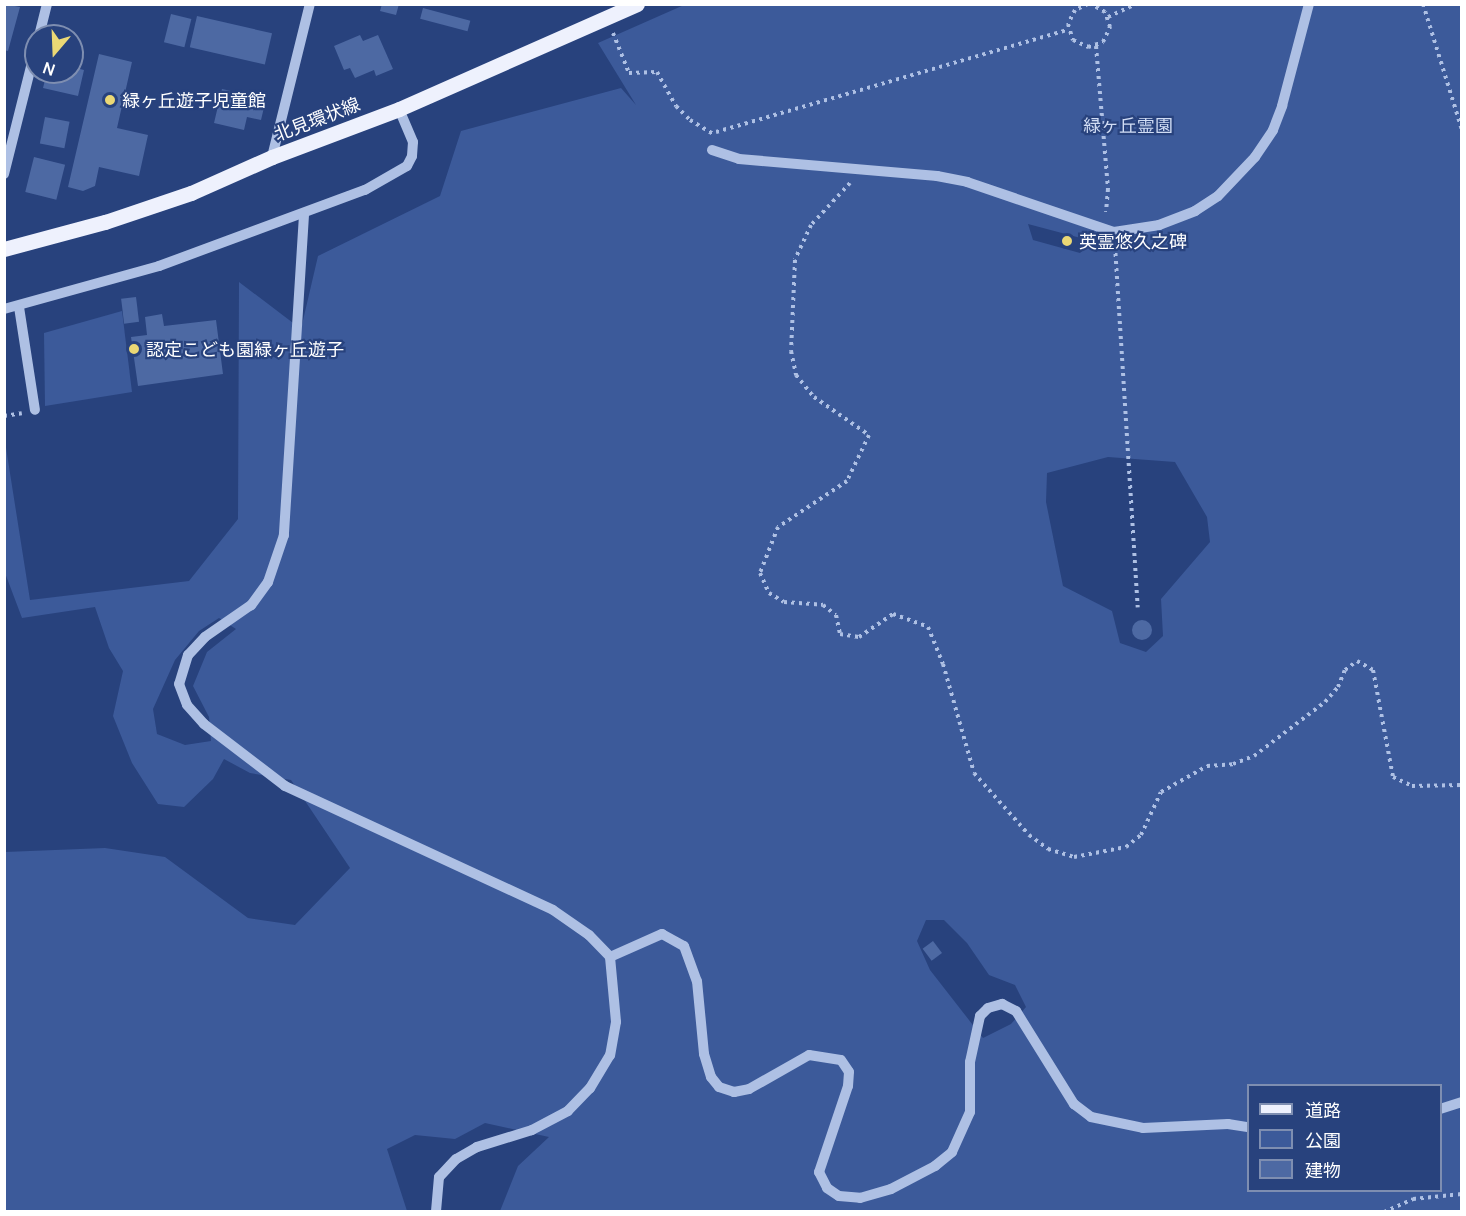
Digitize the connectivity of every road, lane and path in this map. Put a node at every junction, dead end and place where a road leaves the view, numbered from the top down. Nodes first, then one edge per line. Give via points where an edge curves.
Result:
1 (47, 4) edge
2 (310, 4) edge
3 (637, 4) edge
4 (1090, 4) edge
5 (1137, 4) edge
6 (1309, 4) edge
7 (1423, 4) edge
8 (1082, 5) edge
9 (1108, 17) junction
10 (42, 24) edge
11 (1068, 30) junction
12 (615, 38) dead end
13 (1096, 46) junction
14 (25, 84) edge
15 (399, 109) junction
16 (1461, 130) edge
17 (716, 132) junction
18 (9, 137) edge
19 (712, 150) joint
20 (272, 157) junction
21 (861, 172) junction
22 (4, 174) edge
23 (304, 215) junction
24 (1109, 230) junction
25 (4, 249) edge
26 (19, 307) junction
27 (4, 309) edge
28 (35, 410) dead end
29 (1138, 607) dead end
30 (1461, 785) edge
31 (610, 957) junction
32 (1461, 1102) edge
33 (1442, 1108) edge
34 (1247, 1127) edge
35 (1461, 1194) edge
36 (436, 1212) edge
37 (1384, 1212) edge

1 - 10 street
2 - 20 street
3 - 15 main road, 北見環状線
4 - 8 path
4 - 9 path
5 - 9 path
6 - 24 street via 1279,114 1254,157 1218,196 1195,211 1159,225
7 - 16 path
8 - 11 path via 1070,16
9 - 13 path via 1108,35
11 - 13 path via 1080,45
11 - 17 path
12 - 17 path via 629,73 657,72 676,106 690,120
13 - 24 path
14 - 18 street
15 - 20 main road, 北見環状線
15 - 23 street via 413,142 407,166 365,190
17 - 19 path
18 - 22 street
19 - 21 street via 738,159
20 - 25 main road, 北見環状線 via 181,197
21 - 24 street via 927,175 967,182
21 - 30 path via 811,225 795,260 790,351 796,375 814,397 869,435 847,481 778,527 760,573 769,593 784,602 823,605 836,615 840,634 859,637 893,614 928,627 943,664 974,773 1029,835 1048,849 1074,857 1126,847 1141,835 1161,792 1207,766 1233,764 1254,756 1325,702 1346,670 1357,661 1373,670 1393,777 1412,786
23 - 26 street via 159,266
23 - 31 street via 284,535 268,582 238,616 205,637 188,655 179,684 187,705 204,724 285,786 553,910 589,934
24 - 29 path
26 - 27 street
26 - 28 street
31 - 34 street via 662,934 684,946 697,981 704,1054 711,1077 719,1087 734,1092 749,1089 809,1055 841,1060 849,1072 848,1086 819,1172 827,1188 839,1196 860,1198 891,1189 935,1166 952,1152 970,1112 970,1062 980,1016 988,1008 1002,1004 1016,1011 1074,1104 1091,1117 1143,1128
31 - 36 street via 616,1022 610,1055 590,1088 568,1111 532,1130 456,1159 439,1177
32 - 33 street
35 - 37 path via 1413,1199

